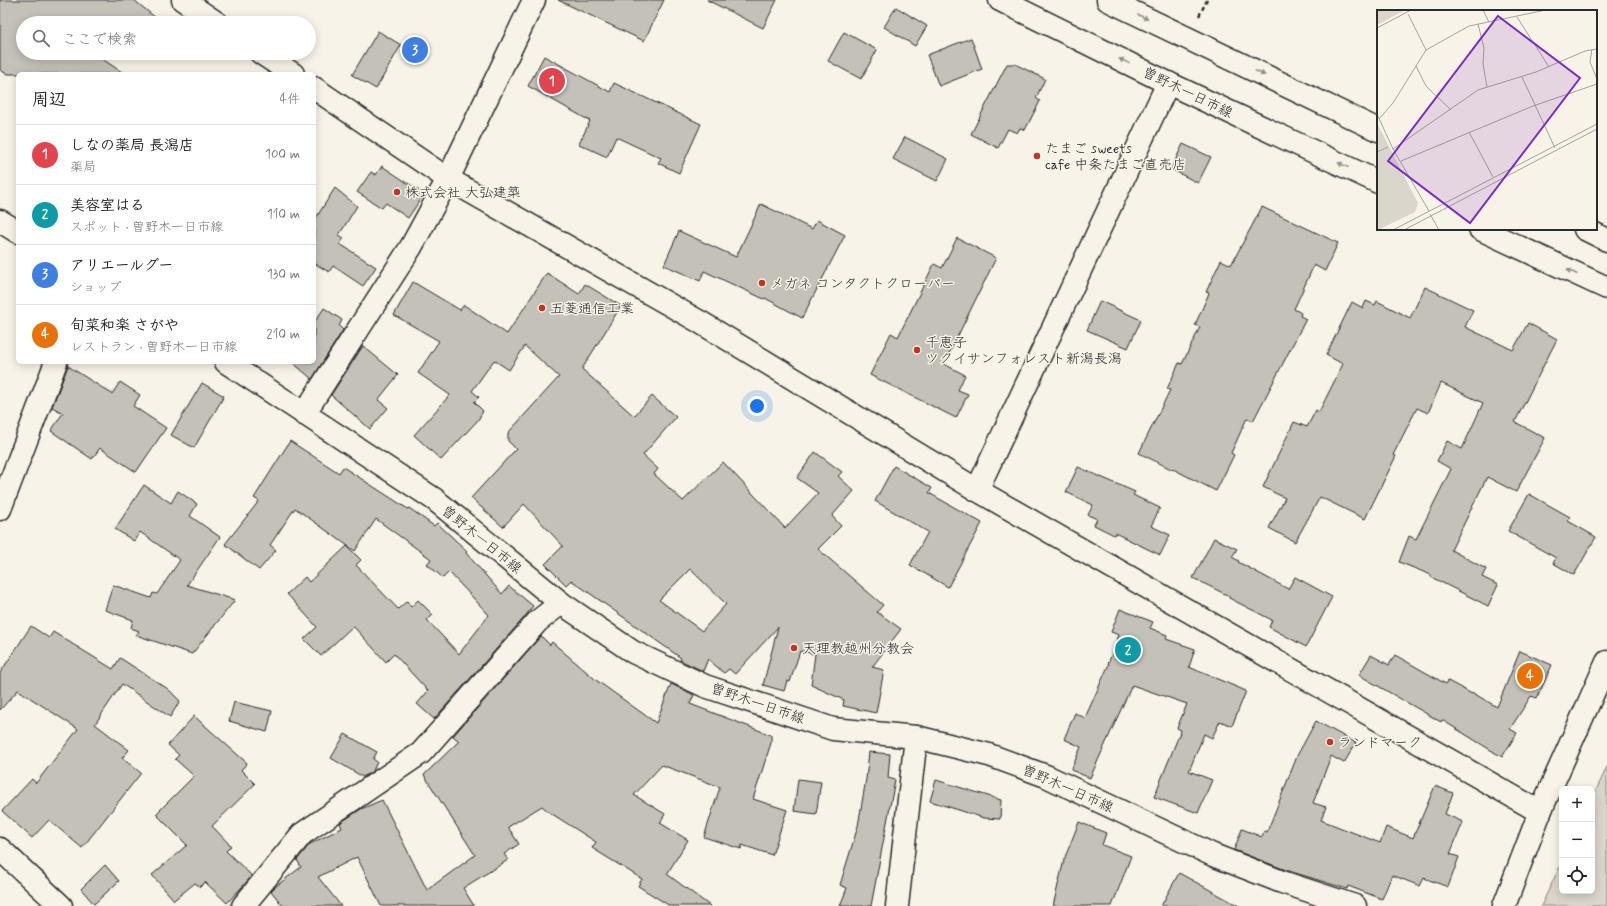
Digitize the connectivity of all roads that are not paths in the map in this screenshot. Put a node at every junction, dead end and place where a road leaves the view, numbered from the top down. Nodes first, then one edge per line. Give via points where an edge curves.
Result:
1 (184, 0) edge
2 (534, 0) edge
3 (1000, 0) edge
4 (1108, 0) edge
5 (207, 16) edge
6 (272, 60) edge
7 (290, 72) edge
8 (1168, 83) junction
9 (316, 89) edge
10 (1377, 130) edge
11 (448, 179) junction
12 (1377, 182) edge
13 (0, 221) edge
14 (1482, 230) edge
15 (1587, 230) edge
16 (16, 231) edge
17 (1607, 240) edge
18 (1607, 288) edge
19 (55, 364) edge
20 (229, 364) edge
21 (304, 414) junction
22 (976, 490) junction
23 (0, 509) edge
24 (561, 603) junction
25 (1607, 662) edge
26 (916, 737) junction
27 (1540, 812) junction
28 (0, 849) edge
29 (61, 906) edge
30 (243, 906) edge
31 (897, 906) edge
32 (1355, 906) edge
33 (1504, 906) edge

1 - 5 street
2 - 11 street
8 -> 3 street, 曽野木一日市線
4 -> 10 street
6 - 7 street
12 -> 8 street, 曽野木一日市線
8 - 22 street
9 - 11 street
11 - 21 street via 411,247
11 - 22 street via 700,322
13 - 16 street
18 -> 14 street
15 - 17 street
19 - 23 street
20 - 21 street, 曽野木一日市線
21 - 24 street, 曽野木一日市線 via 434,499
22 - 27 street
24 - 26 street, 曽野木一日市線 via 633,652 705,686 833,729
24 - 30 street via 538,621 421,753 302,834
25 - 27 street
26 - 31 street
26 - 32 street, 曽野木一日市線 via 989,756 1046,776 1213,854 1282,882
27 - 33 street
28 - 29 street

